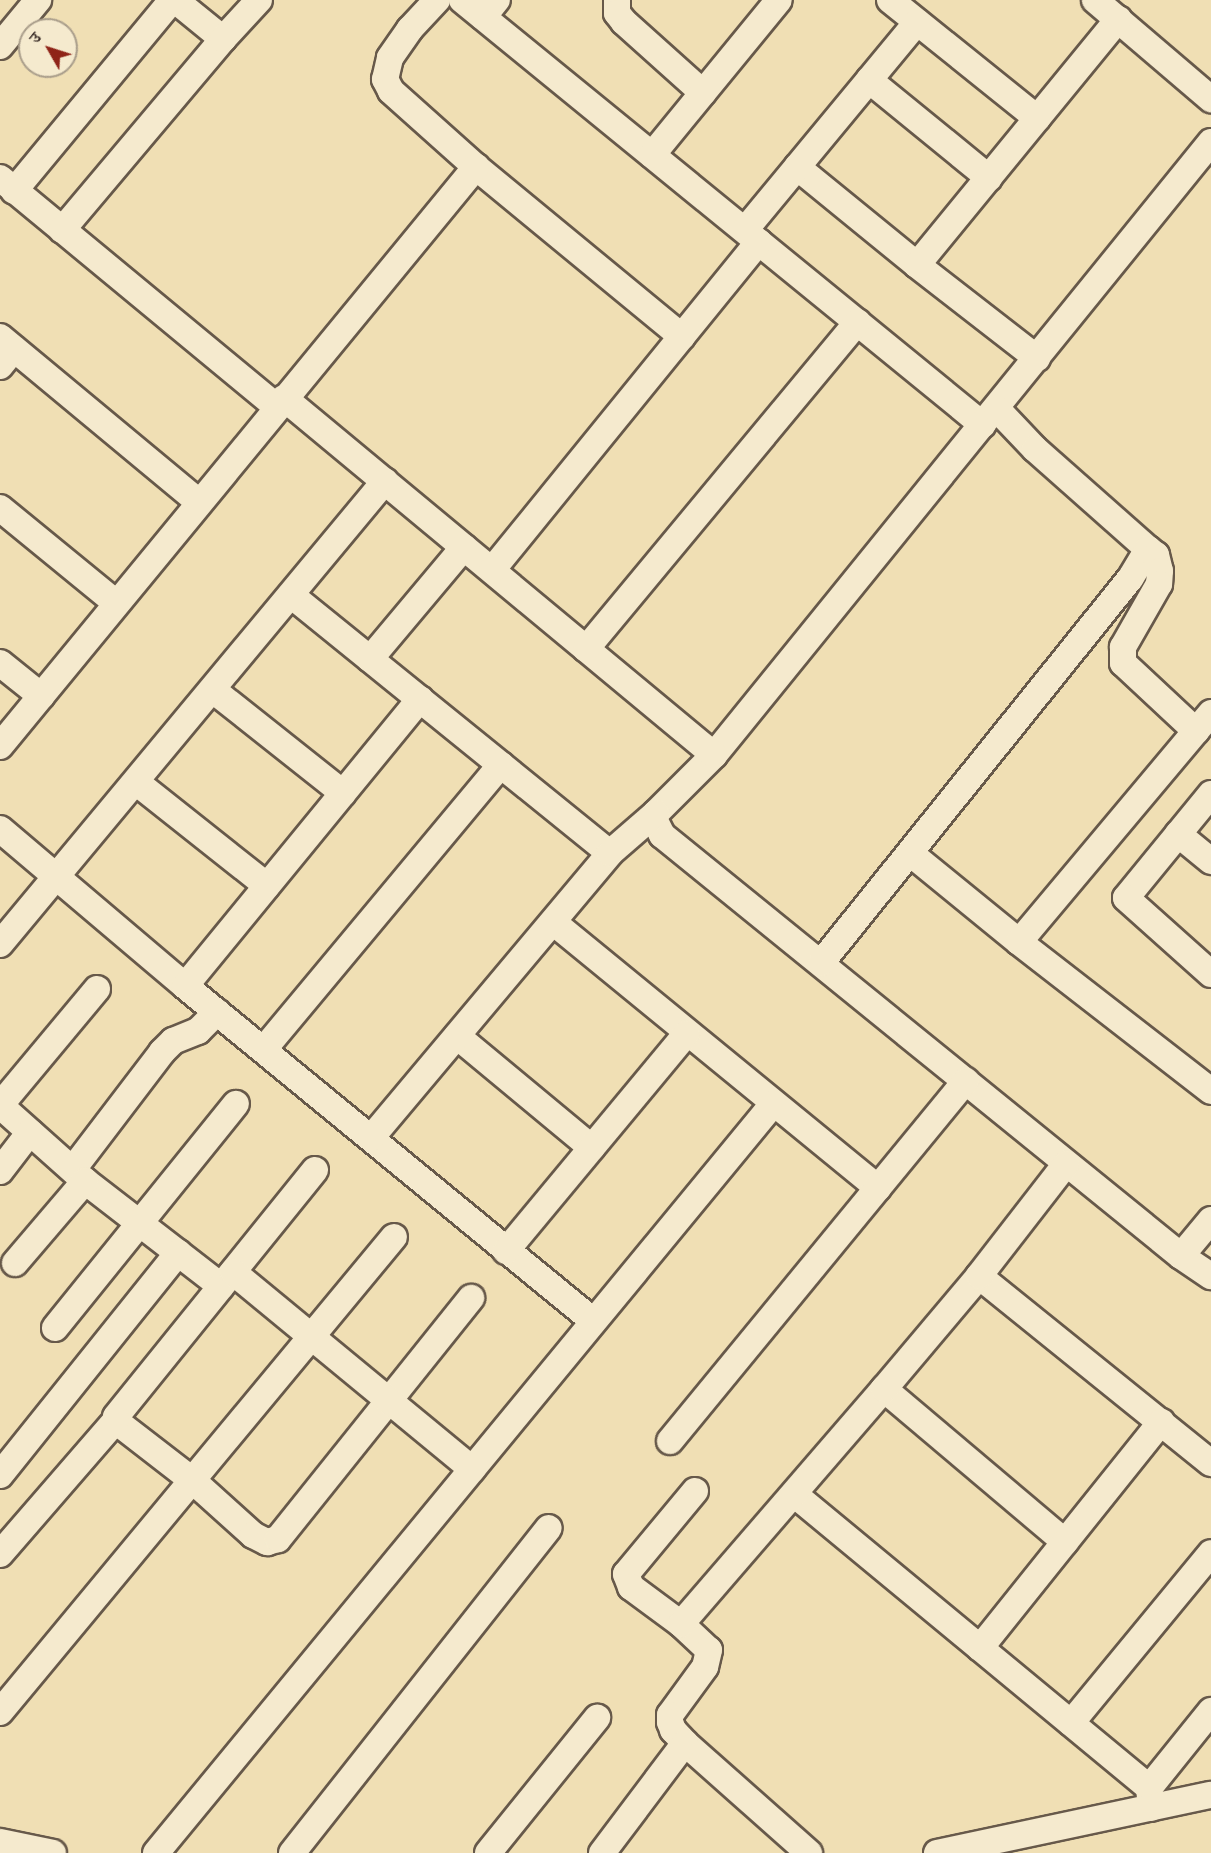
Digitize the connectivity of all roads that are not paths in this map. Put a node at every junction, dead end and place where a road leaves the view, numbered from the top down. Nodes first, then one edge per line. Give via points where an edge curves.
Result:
1 (38, 0) edge
2 (174, 0) edge
3 (260, 0) edge
4 (437, 0) edge
5 (462, 0) edge
6 (617, 0) edge
7 (779, 0) edge
8 (890, 0) edge
9 (1095, 0) edge
10 (490, 9) edge
11 (1118, 19) junction
12 (917, 22) junction
13 (3, 36) edge
14 (223, 39) junction
15 (869, 80) junction
16 (703, 93) junction
17 (1211, 99) edge
18 (1037, 118) junction
19 (1211, 142) edge
20 (652, 155) junction
21 (476, 167) junction
22 (797, 167) junction
23 (989, 178) junction
24 (7, 185) edge
25 (62, 230) junction
26 (752, 236) junction
27 (917, 265) junction
28 (856, 322) junction
29 (682, 337) junction
30 (5, 351) edge
31 (1037, 358) junction
32 (280, 402) junction
33 (990, 417) junction
34 (385, 482) junction
35 (200, 502) junction
36 (0, 508) edge
37 (464, 547) junction
38 (1148, 549) junction
39 (492, 570) junction
40 (291, 595) junction
41 (116, 603) junction
42 (586, 649) junction
43 (370, 659) junction
44 (0, 663) edge
45 (213, 690) junction
46 (40, 696) junction
47 (420, 699) junction
48 (1203, 722) edge
49 (0, 746) edge
50 (714, 755) junction
51 (501, 765) junction
52 (136, 782) junction
53 (343, 793) junction
54 (1211, 794) edge
55 (656, 813) junction
56 (0, 829) edge
57 (1178, 834) junction
58 (610, 853) junction
59 (910, 853) junction
60 (1211, 861) edge
61 (57, 878) junction
62 (267, 886) junction
63 (553, 922) junction
64 (1019, 942) junction
65 (0, 944) edge
66 (821, 963) junction
67 (1211, 974) edge
68 (185, 986) junction
69 (97, 989) dead end
70 (217, 1012) junction
71 (687, 1033) junction
72 (457, 1036) junction
73 (264, 1049) junction
74 (966, 1081) junction
75 (1211, 1091) edge
76 (236, 1104) dead end
77 (773, 1104) junction
78 (30, 1132) junction
79 (371, 1138) junction
80 (592, 1148) junction
81 (1066, 1164) junction
82 (315, 1170) dead end
83 (0, 1171) edge
84 (79, 1175) junction
85 (878, 1188) junction
86 (1211, 1220) edge
87 (140, 1224) junction
88 (394, 1237) dead end
89 (506, 1251) junction
90 (178, 1253) junction
91 (1181, 1256) junction
92 (15, 1263) dead end
93 (979, 1276) junction
94 (1211, 1276) edge
95 (227, 1279) junction
96 (471, 1298) dead end
97 (592, 1320) junction
98 (55, 1328) dead end
99 (312, 1335) junction
100 (884, 1389) junction
101 (387, 1400) junction
102 (116, 1420) junction
103 (1161, 1422) junction
104 (670, 1441) dead end
105 (1211, 1463) edge
106 (472, 1469) junction
107 (0, 1475) edge
108 (192, 1480) junction
109 (695, 1491) dead end
110 (794, 1494) junction
111 (549, 1528) dead end
112 (1065, 1542) junction
113 (1211, 1553) edge
114 (0, 1554) edge
115 (681, 1624) junction
116 (980, 1648) junction
117 (1211, 1711) edge
118 (0, 1712) edge
119 (597, 1718) dead end
120 (1071, 1723) junction
121 (685, 1743) junction
122 (1211, 1795) edge
123 (1150, 1798) junction
124 (0, 1842) edge
125 (53, 1853) edge
126 (156, 1853) edge
127 (292, 1853) edge
128 (488, 1853) edge
129 (602, 1853) edge
130 (809, 1853) edge
131 (937, 1853) edge

1 - 13 street
2 - 14 street
2 - 24 street
3 - 14 street
4 - 21 street via 390,58 385,79 391,91
5 - 10 street
6 - 16 street via 617,13 624,22
7 - 16 street
8 - 12 street
9 - 11 street
10 - 20 street
11 - 17 street
11 - 18 street
12 - 15 street
12 - 18 street
14 - 25 street
15 - 22 street
15 - 23 street
16 - 20 street
18 - 23 street
19 - 31 street
20 - 26 street
21 - 29 street
21 - 32 street
22 - 26 street
22 - 27 street
23 - 27 street
24 - 25 street
25 - 32 street
26 - 28 street
26 - 29 street
27 - 31 street
28 - 33 street
28 - 42 street
29 - 39 street
30 - 35 street
31 - 33 street
32 - 34 street
32 - 35 street
33 - 38 street via 1035,449
33 - 50 street
34 - 37 street
34 - 40 street
35 - 41 street
36 - 41 street
37 - 39 street
37 - 43 street
38 - 48 street via 1156,555 1159,584 1123,647 1123,663
38 - 59 street via 1130,579
39 - 42 street
40 - 43 street
40 - 45 street
41 - 46 street
42 - 50 street
43 - 47 street
44 - 46 street
45 - 52 street
45 - 53 street
46 - 49 street
47 - 51 street
47 - 53 street
48 - 64 street
50 - 55 street
51 - 58 street
51 - 73 street
52 - 61 street
52 - 62 street
53 - 62 street
54 - 57 street
55 - 58 street
55 - 66 street via 655,825 662,835
56 - 61 street
57 - 60 street
57 - 67 street via 1126,898
58 - 63 street
59 - 64 street
59 - 66 street
61 - 65 street
61 - 68 street
62 - 68 street
63 - 71 street
63 - 72 street
64 - 75 street
66 - 74 street
68 - 70 street
69 - 78 street via 3,1102 3,1108
70 - 73 street
70 - 84 street via 198,1031 173,1041 162,1052
71 - 77 street
71 - 80 street
72 - 79 street
72 - 80 street
73 - 79 street
74 - 81 street
74 - 85 street
76 - 87 street
77 - 85 street
77 - 97 street
78 - 83 street
78 - 84 street
79 - 89 street
80 - 89 street
81 - 91 street
81 - 93 street
82 - 95 street
84 - 87 street
84 - 92 street
85 - 104 street
86 - 91 street
87 - 90 street
87 - 98 street
88 - 99 street
89 - 97 street
90 - 95 street
90 - 107 street
91 - 94 street
93 - 100 street
93 - 103 street
95 - 99 street
95 - 102 street
96 - 101 street
97 - 106 street
99 - 101 street
99 - 108 street
100 - 110 street
100 - 112 street
101 - 106 street
101 - 108 street via 278,1539 267,1542 253,1535
102 - 108 street
102 - 114 street
103 - 105 street
103 - 112 street
106 - 126 street
108 - 118 street
109 - 115 street via 626,1574 631,1587
110 - 115 street
110 - 116 street
111 - 127 street
112 - 116 street
113 - 120 street
115 - 121 street via 709,1650 705,1667 670,1715 673,1730
116 - 120 street
117 - 123 street
119 - 128 street
120 - 123 street
121 - 129 street
121 - 130 street
122 - 123 street
123 - 131 street
124 - 125 street

